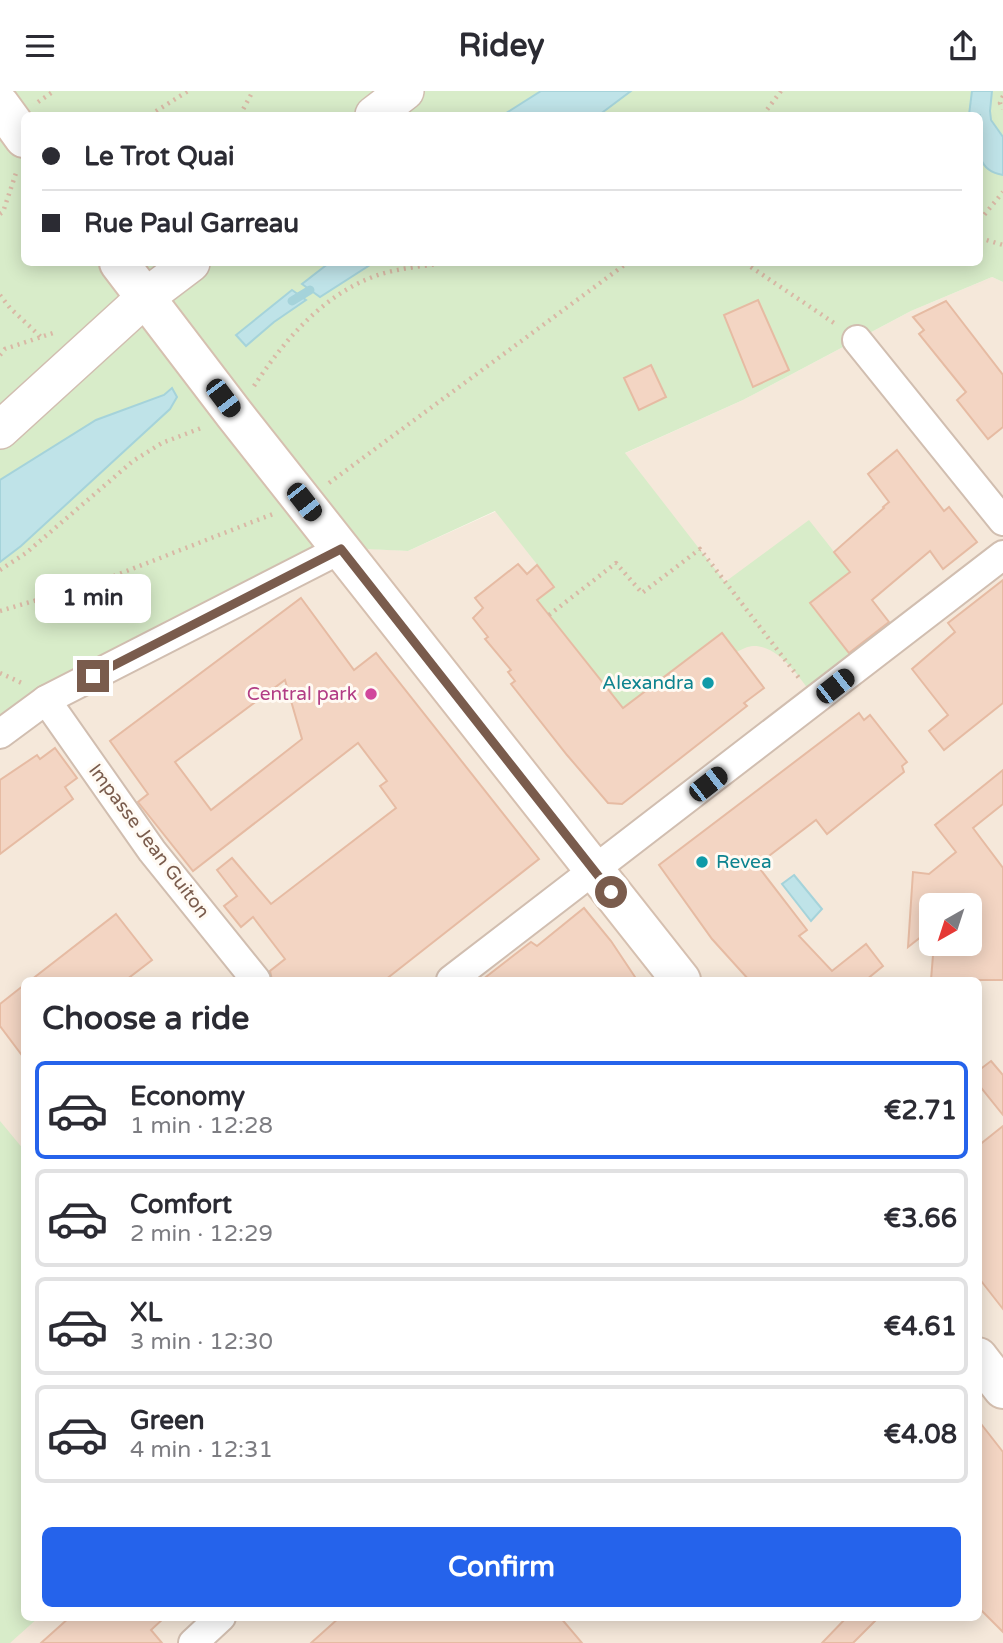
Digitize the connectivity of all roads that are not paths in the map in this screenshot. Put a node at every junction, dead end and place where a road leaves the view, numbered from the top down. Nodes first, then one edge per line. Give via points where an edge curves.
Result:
1 (405, 91) edge
2 (0, 105) edge
3 (378, 112) edge
4 (21, 147) edge
5 (121, 266) edge
6 (187, 266) edge
7 (146, 297) junction
8 (858, 339) road end
9 (0, 430) edge
10 (1003, 521) edge
11 (341, 549) junction
12 (1003, 555) edge
13 (46, 700) junction
14 (0, 734) edge
15 (595, 871) junction
16 (254, 977) edge
17 (456, 977) edge
18 (679, 977) edge
19 (982, 1362) edge
20 (1003, 1389) edge
21 (217, 1621) edge
22 (193, 1643) edge

1 - 3 street
2 - 4 main road
5 - 7 main road
6 - 7 street
7 - 9 street
7 - 11 main road
8 - 10 street
11 - 13 street
11 - 15 main road
12 - 15 street
13 - 14 street
13 - 16 street, Impasse Jean Guiton via 152,851
15 - 17 street
15 - 18 main road
19 - 20 main road
21 - 22 street

